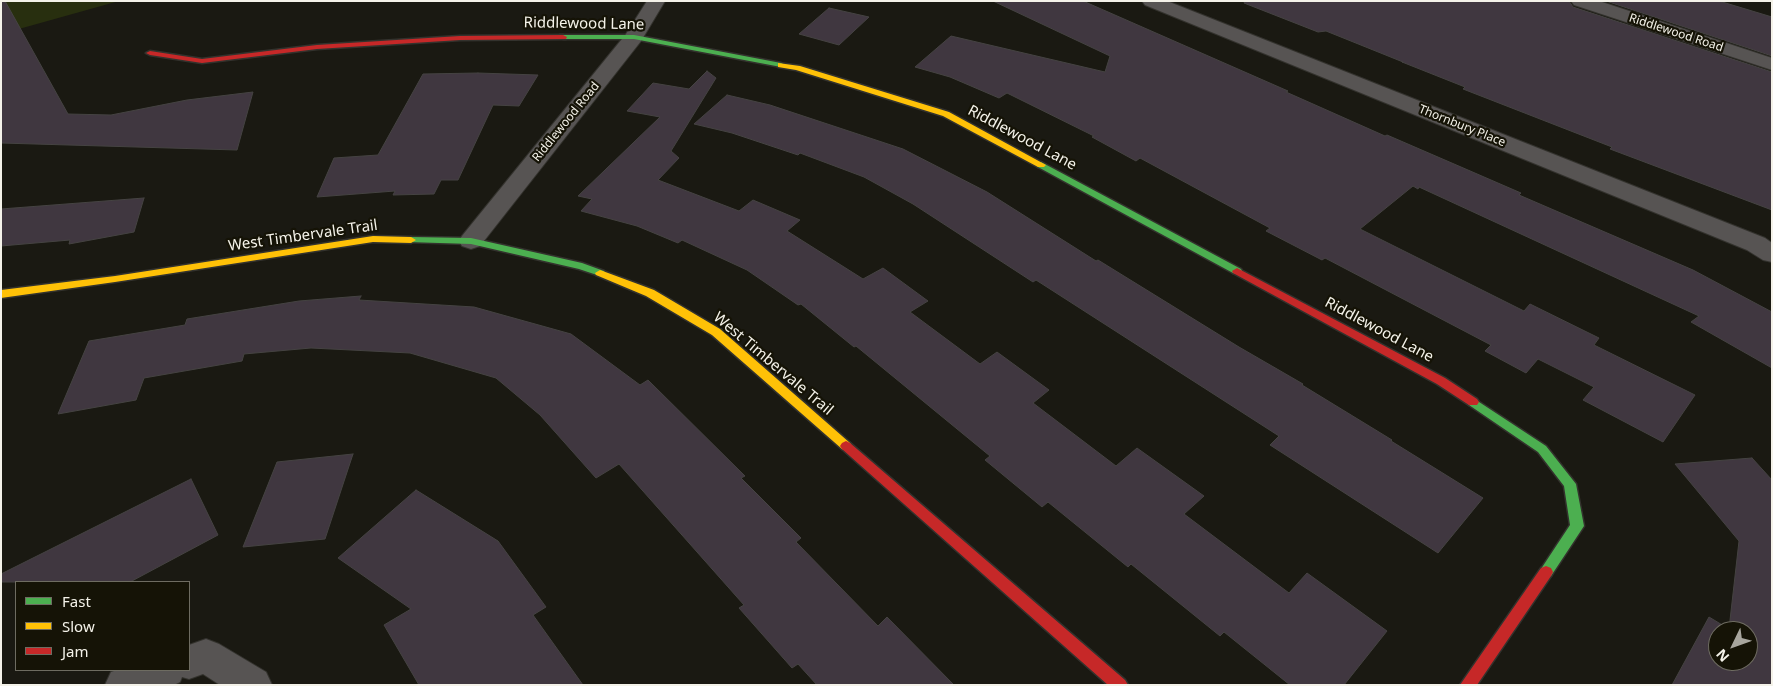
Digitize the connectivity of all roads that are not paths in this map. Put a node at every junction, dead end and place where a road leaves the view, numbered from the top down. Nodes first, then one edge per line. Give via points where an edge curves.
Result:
1 (656, 1) edge
2 (1151, 1) edge
3 (1580, 1) edge
4 (634, 37) junction
5 (150, 53) dead end
6 (1772, 64) edge
7 (472, 241) junction
8 (1772, 254) edge
9 (1, 294) edge
10 (190, 662) edge
11 (164, 671) edge
12 (124, 685) edge
13 (253, 685) edge
14 (1120, 685) edge
15 (1468, 685) edge

1 - 4 street, Riddlewood Road
2 - 8 street, Thornbury Place via 1756,244
3 - 6 street, Riddlewood Road
4 - 5 street, Riddlewood Lane via 460,38 317,47 202,61
4 - 7 street, Riddlewood Road
4 - 15 street, Riddlewood Lane via 797,68 946,114 1442,381 1542,449 1570,484 1577,526
7 - 9 street, West Timbervale Trail via 373,239
7 - 14 street, West Timbervale Trail via 582,266 650,293 716,332
10 - 13 street via 206,656
11 - 12 street

